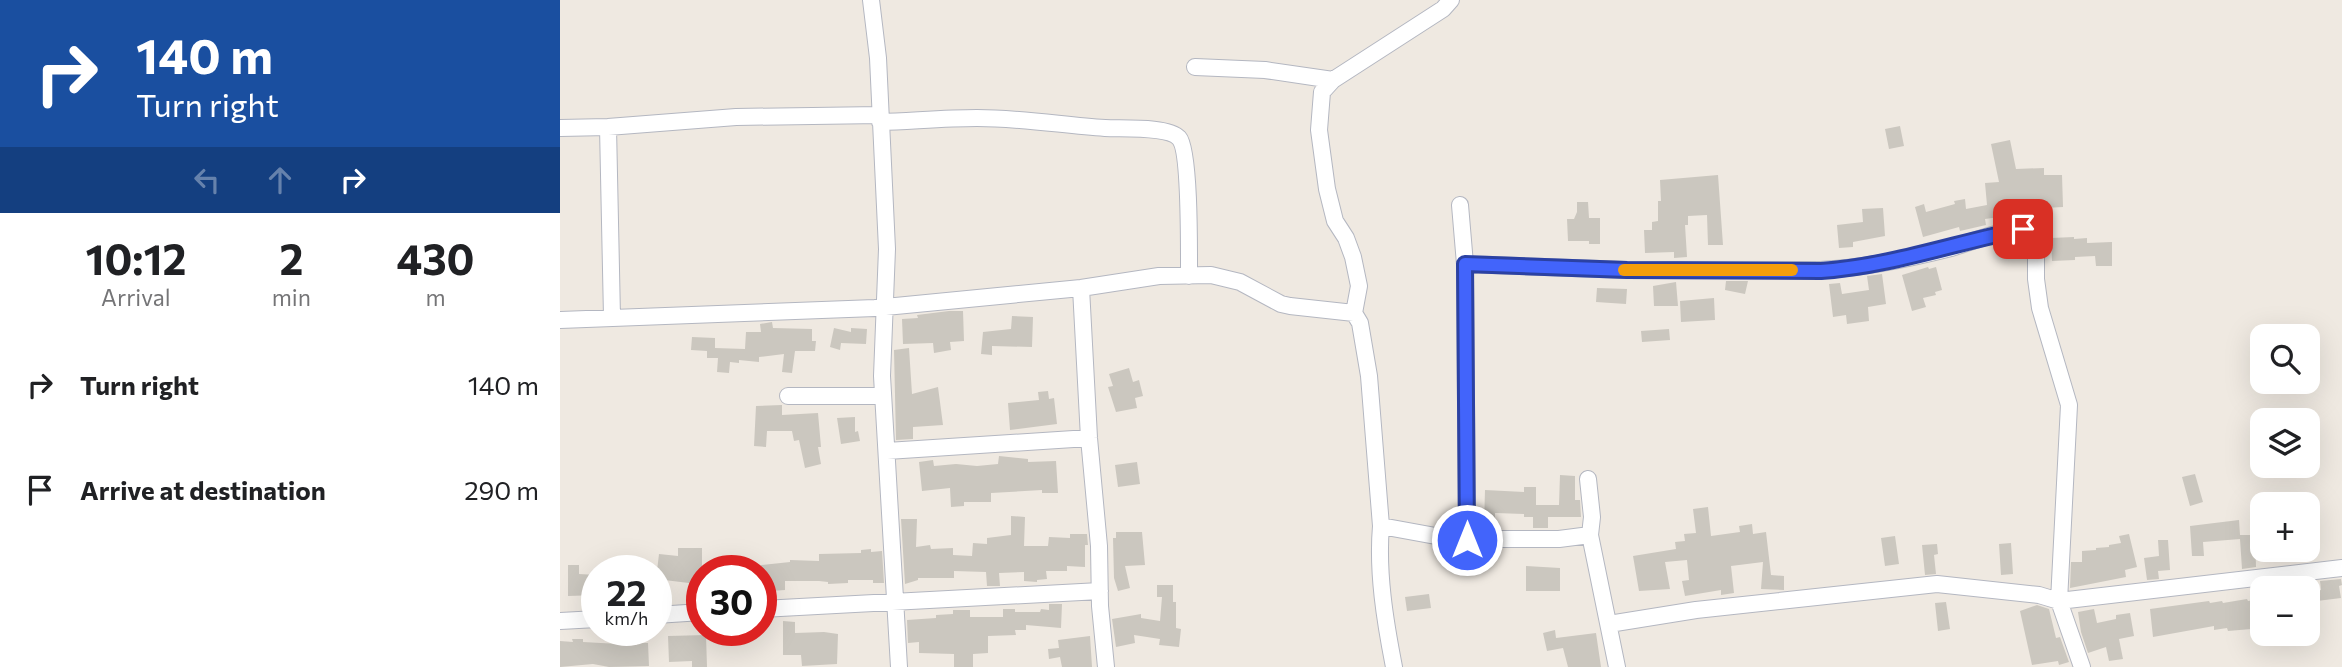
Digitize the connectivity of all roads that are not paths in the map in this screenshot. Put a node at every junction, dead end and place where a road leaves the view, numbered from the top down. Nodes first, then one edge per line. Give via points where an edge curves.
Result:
1 (871, 0) edge
2 (1451, 0) edge
3 (1195, 67) dead end
4 (1333, 80) junction
5 (880, 118) junction
6 (608, 127) junction
7 (560, 128) edge
8 (1460, 205) dead end
9 (1465, 264) junction
10 (1189, 276) junction
11 (1081, 288) junction
12 (883, 307) junction
13 (1354, 313) junction
14 (612, 317) junction
15 (560, 320) edge
16 (788, 396) dead end
17 (883, 396) junction
18 (1089, 438) junction
19 (887, 451) junction
20 (1588, 479) dead end
21 (1381, 526) junction
22 (1590, 535) junction
23 (1467, 540) junction
24 (2342, 568) edge
25 (1100, 591) junction
26 (896, 601) junction
27 (2059, 601) junction
28 (777, 608) edge
29 (581, 620) edge
30 (560, 621) edge
31 (1609, 624) junction
32 (899, 667) edge
33 (1106, 667) edge
34 (1394, 667) edge
35 (1617, 667) edge
36 (2082, 667) edge

1 - 5 street
2 - 4 street
3 - 4 street via 1265,70
4 - 13 street via 1322,92 1319,130 1335,221 1346,238 1359,286
5 - 6 street via 736,117
5 - 10 street via 1032,120 1175,134 1181,140 1186,168
5 - 12 street via 887,249
6 - 7 street
6 - 14 street
8 - 9 street
9 - 23 street
9 - 27 street via 1821,271 1894,261 2031,230 2036,241 2040,309 2068,405
10 - 11 street
10 - 13 street via 1211,275 1240,282 1290,306
11 - 12 street
11 - 18 street
12 - 14 street
12 - 17 street
13 - 21 street via 1360,323 1369,376
14 - 15 street
16 - 17 street
17 - 19 street
18 - 19 street
18 - 25 street
19 - 26 street
20 - 22 street
21 - 23 street
21 - 34 street via 1379,550
22 - 23 street
22 - 31 street
24 - 27 street
25 - 26 street
25 - 33 street
26 - 28 street
26 - 32 street
27 - 31 street via 1937,584
27 - 36 street
29 - 30 street
31 - 35 street

